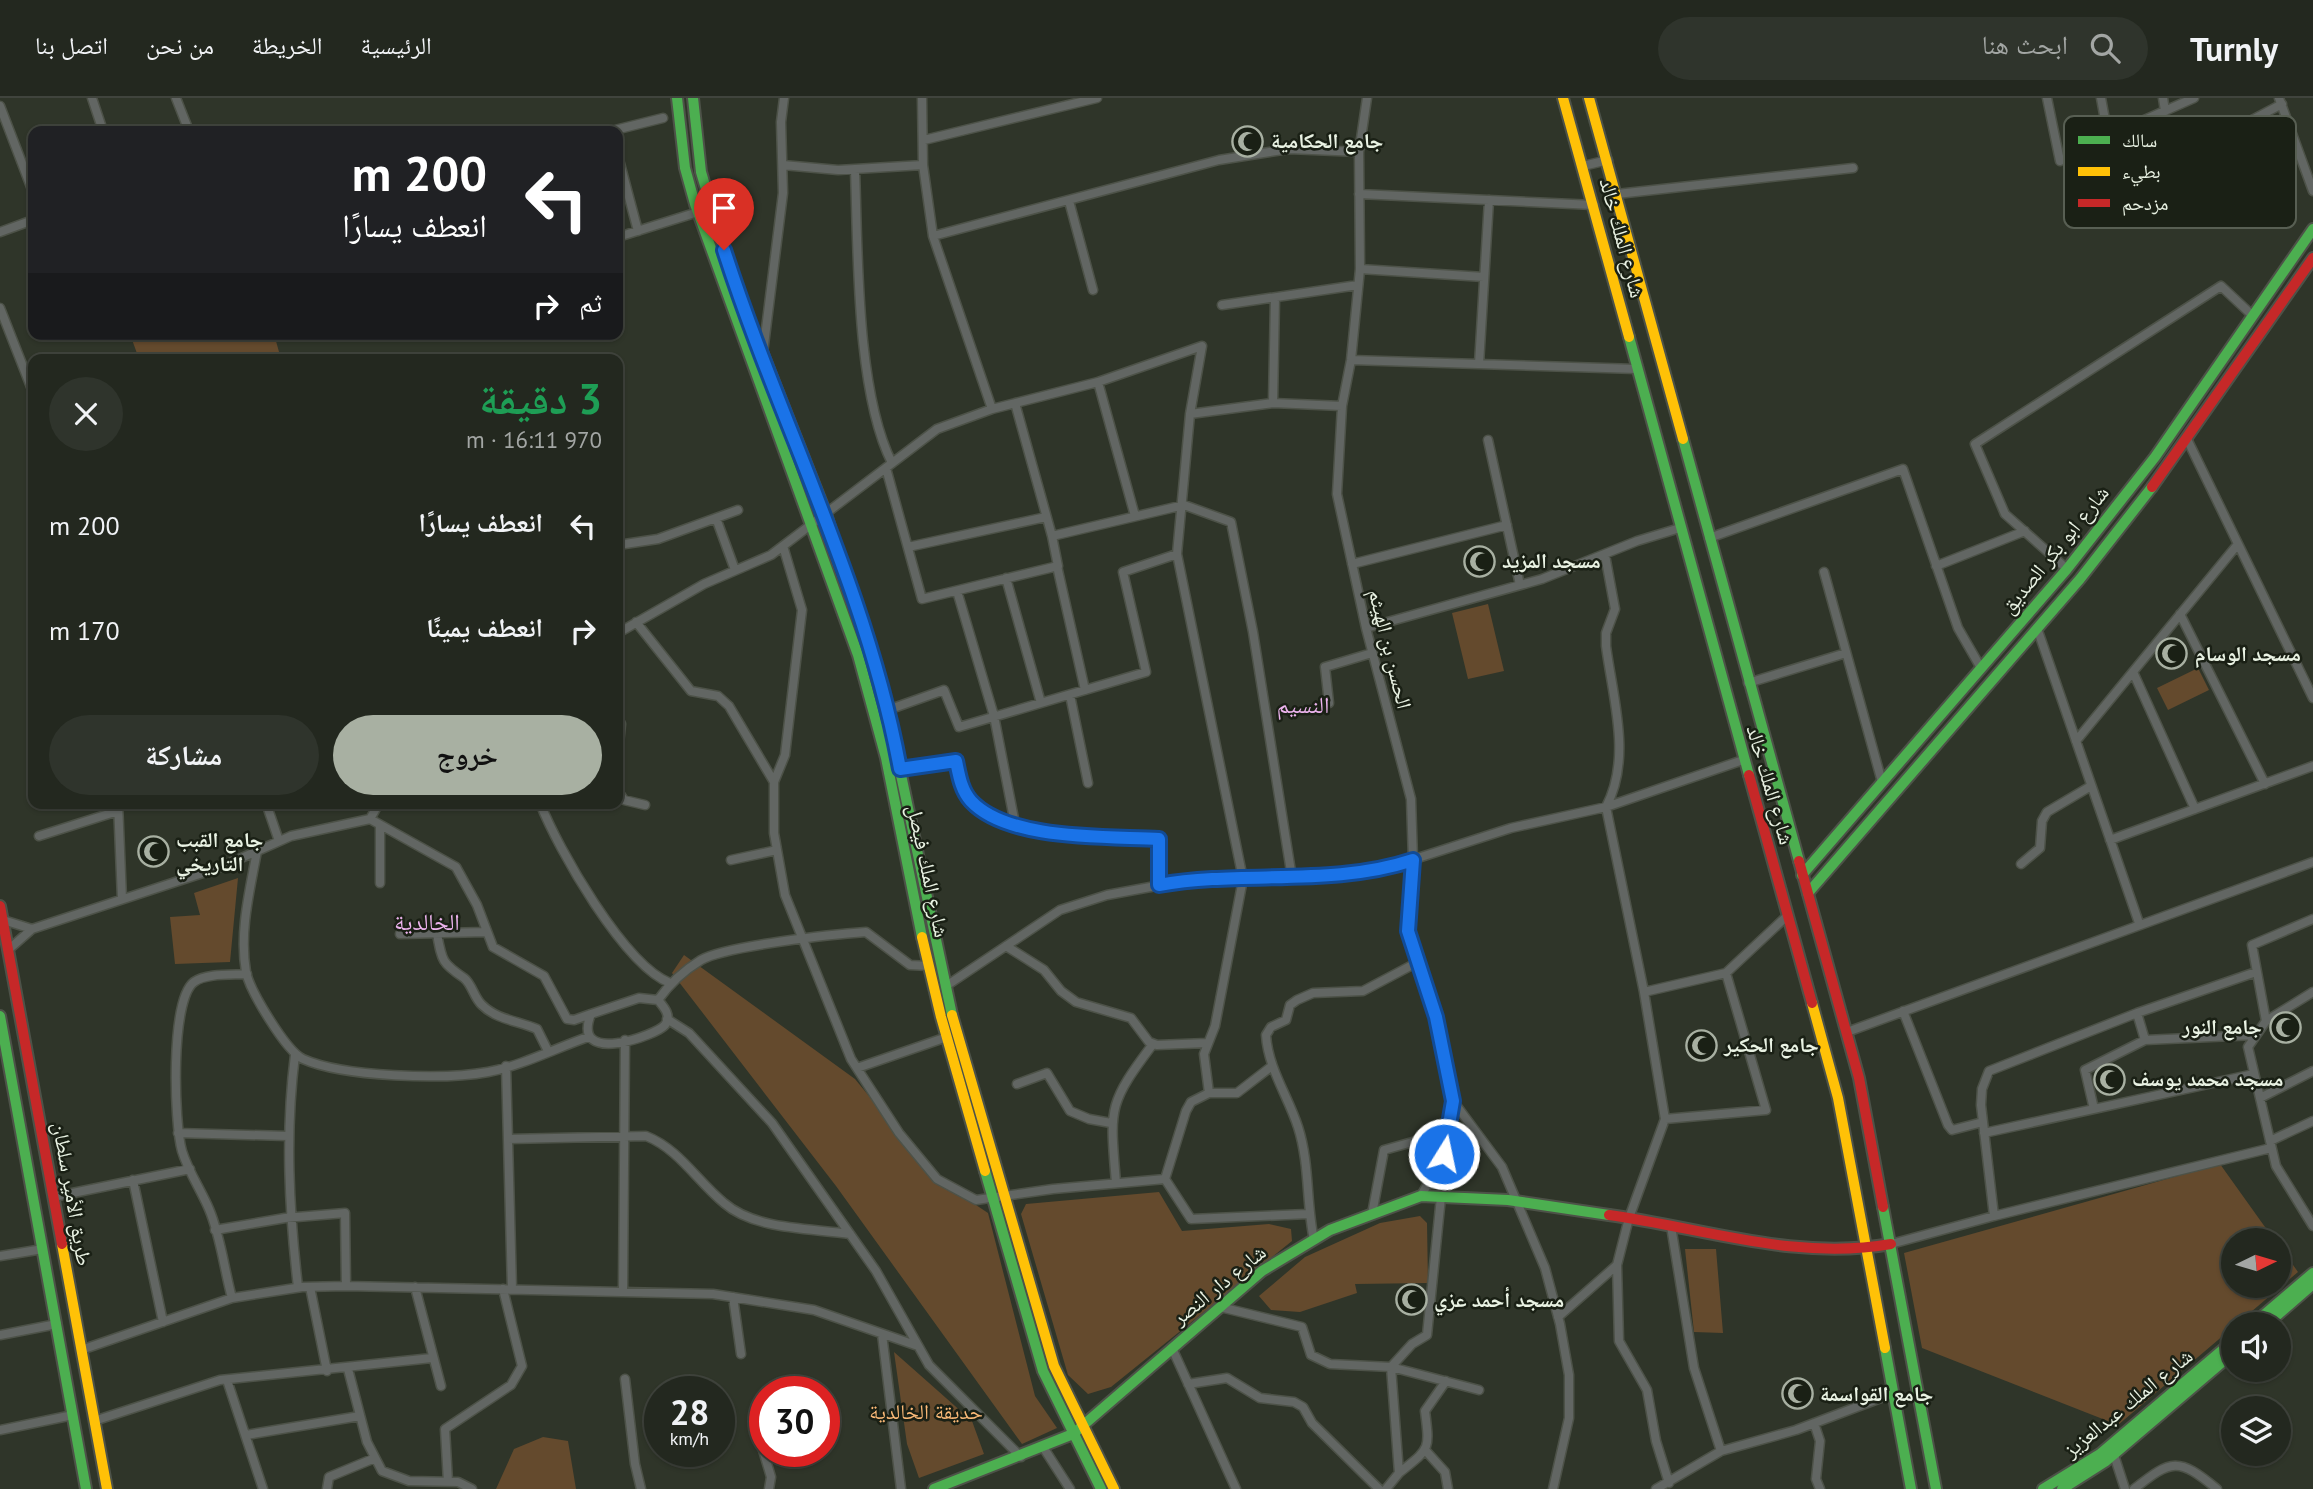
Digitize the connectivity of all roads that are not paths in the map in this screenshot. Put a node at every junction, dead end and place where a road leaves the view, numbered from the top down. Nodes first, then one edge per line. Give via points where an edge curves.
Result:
1 (92, 98) edge
2 (176, 98) edge
3 (677, 98) edge
4 (693, 98) edge
5 (784, 98) edge
6 (922, 98) edge
7 (1097, 98) edge
8 (1367, 98) edge
9 (1563, 98) edge
10 (1590, 98) edge
11 (2047, 98) edge
12 (2101, 98) edge
13 (2163, 98) edge
14 (2194, 98) edge
15 (2281, 101) edge
16 (0, 106) edge
17 (2165, 111) junction
18 (2104, 116) edge
19 (2154, 116) edge
20 (2254, 116) edge
21 (2, 118) edge
22 (663, 118) dead end
23 (101, 126) edge
24 (187, 126) edge
25 (623, 128) edge
26 (924, 140) junction
27 (2296, 143) edge
28 (1359, 152) junction
29 (1608, 160) junction
30 (2060, 162) dead end
31 (783, 165) junction
32 (923, 165) junction
33 (1583, 166) junction
34 (1853, 169) dead end
35 (855, 170) junction
36 (623, 175) edge
37 (28, 180) edge
38 (2313, 191) edge
39 (1359, 194) junction
40 (1617, 194) junction
41 (1489, 200) junction
42 (1069, 201) junction
43 (1594, 205) junction
44 (698, 212) junction
45 (28, 222) edge
46 (2313, 229) edge
47 (638, 231) junction
48 (0, 232) edge
49 (623, 236) edge
50 (933, 236) junction
51 (2313, 258) edge
52 (1360, 269) junction
53 (1484, 277) junction
54 (1358, 285) junction
55 (1093, 290) dead end
56 (1275, 298) junction
57 (1222, 306) dead end
58 (0, 308) edge
59 (2253, 316) junction
60 (763, 353) junction
61 (1351, 360) junction
62 (1479, 364) junction
63 (1637, 369) junction
64 (28, 379) edge
65 (1098, 382) junction
66 (1273, 402) junction
67 (1015, 403) junction
68 (1342, 406) junction
69 (992, 409) junction
70 (1190, 414) junction
71 (2187, 439) junction
72 (1488, 440) dead end
73 (889, 466) junction
74 (1184, 505) junction
75 (738, 510) dead end
76 (826, 514) junction
77 (1135, 516) junction
78 (1046, 517) junction
79 (716, 518) junction
80 (813, 524) junction
81 (1507, 525) junction
82 (1680, 528) junction
83 (2025, 531) junction
84 (1052, 536) junction
85 (1709, 538) junction
86 (623, 544) edge
87 (2238, 544) junction
88 (783, 546) junction
89 (908, 547) junction
90 (1177, 554) junction
91 (1605, 555) junction
92 (1352, 564) junction
93 (1057, 566) junction
94 (1936, 566) junction
95 (2067, 569) junction
96 (735, 570) junction
97 (1824, 572) dead end
98 (1006, 579) junction
99 (1520, 585) junction
100 (957, 591) junction
101 (2180, 614) junction
102 (636, 622) junction
103 (1366, 628) junction
104 (2037, 628) junction
105 (623, 630) edge
106 (1372, 653) junction
107 (1846, 653) junction
108 (1981, 668) junction
109 (2133, 671) junction
110 (1748, 682) junction
111 (1085, 690) junction
112 (1070, 695) junction
113 (2313, 698) edge
114 (1041, 703) junction
115 (1329, 703) dead end
116 (886, 711) junction
117 (994, 716) junction
118 (2076, 741) junction
119 (1743, 760) junction
120 (2313, 766) edge
121 (900, 769) junction
122 (774, 782) junction
123 (1882, 782) junction
124 (1088, 783) dead end
125 (2265, 784) junction
126 (2091, 786) junction
127 (623, 798) edge
128 (645, 805) dead end
129 (1606, 807) junction
130 (113, 809) edge
131 (118, 809) edge
132 (267, 809) edge
133 (376, 809) edge
134 (542, 809) edge
135 (2195, 809) junction
136 (370, 819) junction
137 (1015, 824) junction
138 (380, 825) junction
139 (39, 836) dead end
140 (2110, 840) junction
141 (279, 841) junction
142 (777, 850) junction
143 (257, 851) junction
144 (731, 860) dead end
145 (1413, 860) junction
146 (2313, 862) edge
147 (2021, 864) dead end
148 (1802, 875) junction
149 (1292, 878) junction
150 (1243, 879) junction
151 (380, 883) dead end
152 (1159, 885) junction
153 (1808, 893) junction
154 (122, 899) junction
155 (0, 906) edge
156 (1787, 915) junction
157 (2313, 919) edge
158 (3, 920) junction
159 (2139, 923) junction
160 (32, 929) junction
161 (486, 932) junction
162 (400, 934) dead end
163 (437, 934) junction
164 (802, 941) junction
165 (1006, 946) junction
166 (8, 950) junction
167 (1418, 962) junction
168 (929, 966) junction
169 (2256, 972) junction
170 (1726, 973) junction
171 (247, 974) junction
172 (670, 983) junction
173 (946, 985) junction
174 (1644, 992) junction
175 (2313, 992) edge
176 (658, 1000) junction
177 (1903, 1011) junction
178 (2137, 1013) junction
179 (591, 1014) junction
180 (0, 1016) edge
181 (667, 1019) junction
182 (2266, 1021) junction
183 (1847, 1032) junction
184 (2255, 1035) junction
185 (588, 1037) junction
186 (947, 1037) junction
187 (625, 1040) junction
188 (2145, 1040) junction
189 (1207, 1043) junction
190 (1153, 1044) junction
191 (26, 1050) junction
192 (548, 1051) junction
193 (3, 1054) edge
194 (295, 1055) junction
195 (506, 1066) junction
196 (1272, 1066) junction
197 (857, 1068) junction
198 (2313, 1071) edge
199 (2254, 1074) junction
200 (1017, 1084) dead end
201 (1209, 1093) junction
202 (2260, 1098) junction
203 (1453, 1101) junction
204 (2094, 1109) junction
205 (1665, 1119) junction
206 (2313, 1121) edge
207 (1983, 1122) junction
208 (1111, 1123) junction
209 (1448, 1132) junction
210 (178, 1133) junction
211 (1984, 1133) junction
212 (624, 1135) junction
213 (288, 1136) junction
214 (508, 1139) junction
215 (2271, 1144) junction
216 (190, 1169) junction
217 (1165, 1179) junction
218 (133, 1180) junction
219 (1116, 1184) junction
220 (1001, 1196) junction
221 (1421, 1196) junction
222 (53, 1197) junction
223 (1441, 1197) junction
224 (1517, 1201) junction
225 (1308, 1214) junction
226 (1372, 1214) junction
227 (1994, 1216) junction
228 (290, 1217) junction
229 (1629, 1218) junction
230 (1671, 1226) junction
231 (2313, 1226) edge
232 (215, 1230) junction
233 (850, 1234) junction
234 (1314, 1240) junction
235 (1891, 1244) junction
236 (43, 1248) junction
237 (1868, 1248) junction
238 (0, 1256) edge
239 (1617, 1265) junction
240 (2313, 1273) edge
241 (2313, 1284) edge
242 (346, 1286) junction
243 (298, 1287) junction
244 (310, 1287) junction
245 (415, 1287) junction
246 (508, 1289) junction
247 (623, 1290) junction
248 (733, 1297) junction
249 (232, 1298) junction
250 (1220, 1307) junction
251 (2267, 1312) edge
252 (2281, 1312) edge
253 (1558, 1317) junction
254 (163, 1322) junction
255 (57, 1324) junction
256 (882, 1334) junction
257 (0, 1335) edge
258 (918, 1346) junction
259 (1172, 1348) junction
260 (81, 1350) junction
261 (2221, 1351) edge
262 (741, 1354) dead end
263 (432, 1358) junction
264 (2221, 1363) edge
265 (1391, 1367) junction
266 (348, 1369) junction
267 (327, 1371) junction
268 (625, 1379) dead end
269 (227, 1380) junction
270 (1446, 1381) junction
271 (1188, 1384) junction
272 (441, 1386) dead end
273 (1479, 1390) dead end
274 (1894, 1393) junction
275 (73, 1415) junction
276 (360, 1416) junction
277 (94, 1421) junction
278 (1814, 1423) junction
279 (1082, 1426) junction
280 (0, 1430) edge
281 (1073, 1434) junction
282 (246, 1435) junction
283 (1043, 1447) junction
284 (1426, 1451) junction
285 (1721, 1451) junction
286 (2114, 1455) junction
287 (1021, 1457) junction
288 (375, 1458) junction
289 (768, 1467) edge
290 (1399, 1473) junction
291 (448, 1482) junction
292 (1669, 1483) junction
293 (86, 1489) edge
294 (107, 1489) edge
295 (263, 1489) edge
296 (327, 1489) edge
297 (472, 1489) edge
298 (642, 1489) edge
299 (769, 1489) edge
300 (901, 1489) edge
301 (934, 1489) edge
302 (1070, 1489) edge
303 (1101, 1489) edge
304 (1114, 1489) edge
305 (1236, 1489) edge
306 (1379, 1489) edge
307 (1386, 1489) edge
308 (1448, 1489) edge
309 (1553, 1489) edge
310 (1656, 1489) edge
311 (1820, 1489) edge
312 (1911, 1489) edge
313 (1936, 1489) edge
314 (2043, 1489) edge
315 (2062, 1489) edge
316 (2125, 1489) edge
317 (2134, 1489) edge
318 (2217, 1489) edge

1 - 23 street
2 - 24 street
3 - 44 main road, شارع الملك فيصل via 685,168
4 - 60 main road via 701,172
5 - 31 street
6 - 26 street
7 - 26 street
8 - 28 street, الحسن بن الهيثم
9 - 33 main road, شارع الملك خالد
10 - 29 main road, شارع الملك خالد
11 - 30 street
12 - 18 street
13 - 17 street
14 - 17 street
15 - 20 street
16 - 21 street
17 - 19 street
21 - 37 street
22 - 25 street
26 - 32 street
27 - 38 street
28 - 39 street, الحسن بن الهيثم
28 - 42 street via 1289,149 1219,160
29 - 33 street
29 - 40 main road, شارع الملك خالد
31 - 35 street
31 - 60 street
32 - 35 street
32 - 50 street
33 - 43 main road, شارع الملك خالد
34 - 40 street
35 - 73 street via 871,394
36 - 47 street
39 - 41 street
39 - 52 street, الحسن بن الهيثم
40 - 85 main road, شارع الملك خالد
41 - 43 street
41 - 53 street
42 - 50 street
42 - 55 street
43 - 63 main road, شارع الملك خالد
44 - 47 street
44 - 80 main road, شارع الملك فيصل
45 - 48 street
46 - 59 main road, شارع ابو بكر الصديق
47 - 49 street
50 - 69 street
51 - 71 main road, شارع ابو بكر الصديق
52 - 53 street
52 - 54 street, الحسن بن الهيثم
53 - 62 street
54 - 56 street
54 - 61 street, الحسن بن الهيثم
56 - 57 street
56 - 66 street
58 - 64 street
59 - 83 street via 2221,286 1975,444 2005,513
59 - 95 main road, شارع ابو بكر الصديق via 2155,457
60 - 76 main road
61 - 62 street
61 - 68 street, الحسن بن الهيثم
62 - 63 street
63 - 82 main road, شارع الملك خالد
65 - 67 street
65 - 70 street via 1202,346
65 - 77 street
66 - 68 street
66 - 70 street
67 - 69 street
67 - 78 street
68 - 92 street, الحسن بن الهيثم via 1337,494
69 - 73 street via 937,429
70 - 74 street
71 - 87 street
71 - 104 main road, شارع ابو بكر الصديق
72 - 81 street
73 - 76 street
73 - 89 street
74 - 77 street
74 - 90 street
74 - 149 street via 1231,522
75 - 79 street
76 - 80 street
76 - 116 main road
77 - 84 street
78 - 84 street
78 - 89 street
79 - 86 street via 658,539
79 - 96 street
80 - 88 street
80 - 168 main road, شارع الملك فيصل via 858,655 886,758
81 - 92 street
81 - 99 street
82 - 91 street
82 - 119 main road, شارع الملك خالد
83 - 94 street
83 - 95 street
84 - 93 street
85 - 94 street via 1903,469
85 - 110 main road, شارع الملك خالد
87 - 101 street
87 - 113 street
88 - 96 street
88 - 122 street via 802,610 785,755
89 - 100 street via 922,599
90 - 111 street via 1123,572 1146,672
90 - 150 street
91 - 99 street
91 - 129 street via 1615,609 1606,646 1620,752 1616,788
92 - 103 street, الحسن بن الهيثم
93 - 98 street
93 - 111 street
94 - 108 street via 1958,628
95 - 108 main road, شارع ابو بكر الصديق
96 - 102 street
97 - 107 street
98 - 100 street
98 - 114 street
99 - 103 street
100 - 117 street
101 - 109 street
101 - 125 street
102 - 105 street
102 - 122 street via 691,691 718,696 729,706
103 - 106 street, الحسن بن الهيثم
104 - 118 street
104 - 153 main road, شارع ابو بكر الصديق
106 - 115 street via 1325,667
106 - 145 street, الحسن بن الهيثم via 1411,799
107 - 110 street
107 - 123 street
108 - 123 main road, شارع ابو بكر الصديق
109 - 118 street
109 - 135 street
110 - 148 main road, شارع الملك خالد
111 - 112 street
112 - 114 street
112 - 124 street
114 - 117 street
116 - 117 street via 944,690 959,727
116 - 121 main road
117 - 137 street
118 - 126 street
119 - 129 street
119 - 156 main road, شارع الملك خالد
120 - 125 street
121 - 137 street via 956,761 971,801 985,813
121 - 173 main road
122 - 142 street
123 - 148 main road, شارع ابو بكر الصديق
125 - 135 street
126 - 140 street
126 - 147 street via 2047,812 2040,848
127 - 128 street
129 - 145 street via 1511,828
129 - 174 street
130 - 139 street
131 - 154 street
132 - 141 street
133 - 136 street
134 - 172 street via 555,841 603,914 648,971
135 - 140 street
136 - 138 street
136 - 141 street
137 - 152 street via 1065,835 1159,839
138 - 151 street
138 - 161 street via 456,867
140 - 159 street
141 - 143 street
142 - 144 street
142 - 164 street via 785,895
143 - 154 street
143 - 171 street via 246,906
145 - 149 street
145 - 167 street, الحسن بن الهيثم via 1408,931
146 - 159 street
148 - 153 main road, شارع الملك خالد
149 - 150 street
150 - 152 street
150 - 189 street via 1215,1026
152 - 165 street via 1060,910
153 - 183 main road, شارع الملك خالد
154 - 160 street
155 - 158 main road, طريق الأمير سلطان
156 - 170 street
156 - 237 main road, شارع الملك خالد via 1838,1098
157 - 169 street via 2256,941 2251,950
158 - 160 street
158 - 166 main road, طريق الأمير سلطان
159 - 177 street
160 - 166 street
161 - 163 street
161 - 179 street via 493,947 544,976 567,1018
162 - 163 street
163 - 192 street via 447,968 464,978 477,1000 492,1013 537,1029
164 - 168 street via 866,932 910,965
164 - 172 street via 715,954
164 - 197 street
165 - 173 street
165 - 190 street via 1044,970 1076,1003 1131,1018
166 - 191 main road, طريق الأمير سلطان
167 - 196 street via 1363,991 1313,993 1297,1000 1290,1005 1286,1020 1266,1035
167 - 203 street, الحسن بن الهيثم via 1436,1017
168 - 186 main road, شارع الملك فيصل
169 - 178 street
169 - 182 street
170 - 174 street
170 - 205 street via 1766,1110
171 - 194 street
171 - 210 street via 205,978 194,982 186,993 175,1079
172 - 176 street
173 - 220 main road
174 - 205 street
175 - 182 street
176 - 179 street via 639,998
176 - 181 street
177 - 183 street
177 - 207 street via 1948,1125 1952,1130
178 - 188 street
178 - 207 street via 1989,1071 1982,1089
179 - 185 street
180 - 193 main road, طريق الأمير سلطان
181 - 187 street via 654,1032
181 - 233 street via 689,1033 772,1123
182 - 184 street
183 - 235 main road, شارع الملك خالد
184 - 188 street
184 - 199 street via 2248,1047
185 - 187 street via 603,1044
185 - 192 street
186 - 197 street
186 - 220 main road, شارع الملك فيصل
187 - 212 street
188 - 204 street via 2085,1070
189 - 190 street
189 - 201 street
190 - 208 street via 1124,1082 1113,1104
191 - 193 street
191 - 222 main road, طريق الأمير سلطان
192 - 195 street
193 - 236 main road, طريق الأمير سلطان
194 - 195 street via 353,1070 398,1074 459,1075
194 - 213 street
195 - 214 street
196 - 201 street via 1237,1093
196 - 225 street via 1298,1127 1305,1156
197 - 220 street via 937,1179 976,1199
198 - 202 street
199 - 202 street
199 - 204 street
200 - 208 street via 1047,1073 1070,1111
201 - 217 street via 1191,1102 1186,1111
202 - 215 street
203 - 209 street, الحسن بن الهيثم
203 - 224 street via 1502,1167
204 - 211 street
205 - 229 street
206 - 215 street
207 - 211 street
208 - 219 street
209 - 221 street, الحسن بن الهيثم via 1444,1154
209 - 226 street via 1384,1150
210 - 213 street
210 - 216 street
211 - 227 street
212 - 214 street
212 - 233 street via 664,1143 738,1213
212 - 247 street
213 - 228 street
214 - 246 street
215 - 227 street
215 - 231 street via 2276,1167
216 - 218 street
216 - 232 street
217 - 219 street
217 - 225 street via 1191,1219
218 - 222 street
218 - 254 street
219 - 220 street
220 - 279 main road via 1054,1366
220 - 281 main road, شارع الملك فيصل via 1043,1371
221 - 223 main road, شارع دار النصر
221 - 226 main road, شارع دار النصر
222 - 260 main road, طريق الأمير سلطان
223 - 224 main road, شارع دار النصر
223 - 265 street via 1427,1335
224 - 229 main road, شارع دار النصر
224 - 253 street via 1545,1268
225 - 234 street
226 - 234 main road, شارع دار النصر
227 - 235 street
228 - 232 street
228 - 242 street via 345,1213
228 - 243 street
229 - 230 main road, شارع دار النصر
229 - 239 street
230 - 237 main road, شارع دار النصر via 1779,1247
230 - 285 street via 1695,1368
232 - 249 street
233 - 258 street
234 - 250 main road, شارع دار النصر via 1262,1271
235 - 237 main road, شارع دار النصر
235 - 313 main road, شارع الملك خالد
236 - 238 street
236 - 255 main road, طريق الأمير سلطان
237 - 274 main road, شارع الملك خالد
239 - 253 street
239 - 292 street via 1619,1341 1647,1390
240 - 251 main road
241 - 252 main road
242 - 244 street
242 - 245 street
243 - 244 street
243 - 249 street
244 - 267 street
245 - 246 street
245 - 263 street
246 - 247 street
246 - 291 street via 522,1366 511,1385 445,1429
247 - 248 street
248 - 256 street via 814,1310
248 - 262 street
249 - 254 street
250 - 259 main road, شارع دار النصر
250 - 265 street via 1302,1327 1311,1355 1329,1364
253 - 309 street via 1569,1374 1569,1418
254 - 260 street
255 - 257 street
255 - 275 main road, طريق الأمير سلطان
256 - 258 street
256 - 300 street
258 - 287 street via 929,1365
259 - 271 street
259 - 279 main road, شارع دار النصر
260 - 277 main road, طريق الأمير سلطان
261 - 314 main road, شارع الملك عبدالعزيز via 2100,1454
263 - 266 street
263 - 272 street
264 - 286 main road, شارع الملك عبدالعزيز
265 - 270 street
265 - 290 street
266 - 267 street
266 - 276 street
267 - 269 street
268 - 298 street
269 - 277 street
269 - 282 street
270 - 273 street
270 - 284 street via 1425,1410
271 - 305 street
271 - 306 street via 1227,1378 1260,1398 1294,1402
274 - 278 street
274 - 312 main road, شارع الملك خالد
275 - 280 street
275 - 293 main road, طريق الأمير سلطان
276 - 282 street
276 - 288 street
277 - 294 main road, طريق الأمير سلطان
278 - 285 street
278 - 311 street via 1820,1441 1816,1479
279 - 281 main road, شارع دار النصر
279 - 304 main road
281 - 283 main road, شارع دار النصر
281 - 303 main road, شارع الملك فيصل
282 - 295 street
283 - 287 main road, شارع دار النصر
283 - 302 street
284 - 290 street
284 - 308 street via 1445,1472
285 - 292 street
286 - 315 main road, شارع الملك عبدالعزيز
286 - 316 street
287 - 301 main road, شارع دار النصر
288 - 291 street via 382,1471 409,1480
288 - 296 street via 337,1471 329,1477
289 - 299 street
290 - 307 street
291 - 297 street
292 - 310 street
317 - 318 street via 2170,1464

